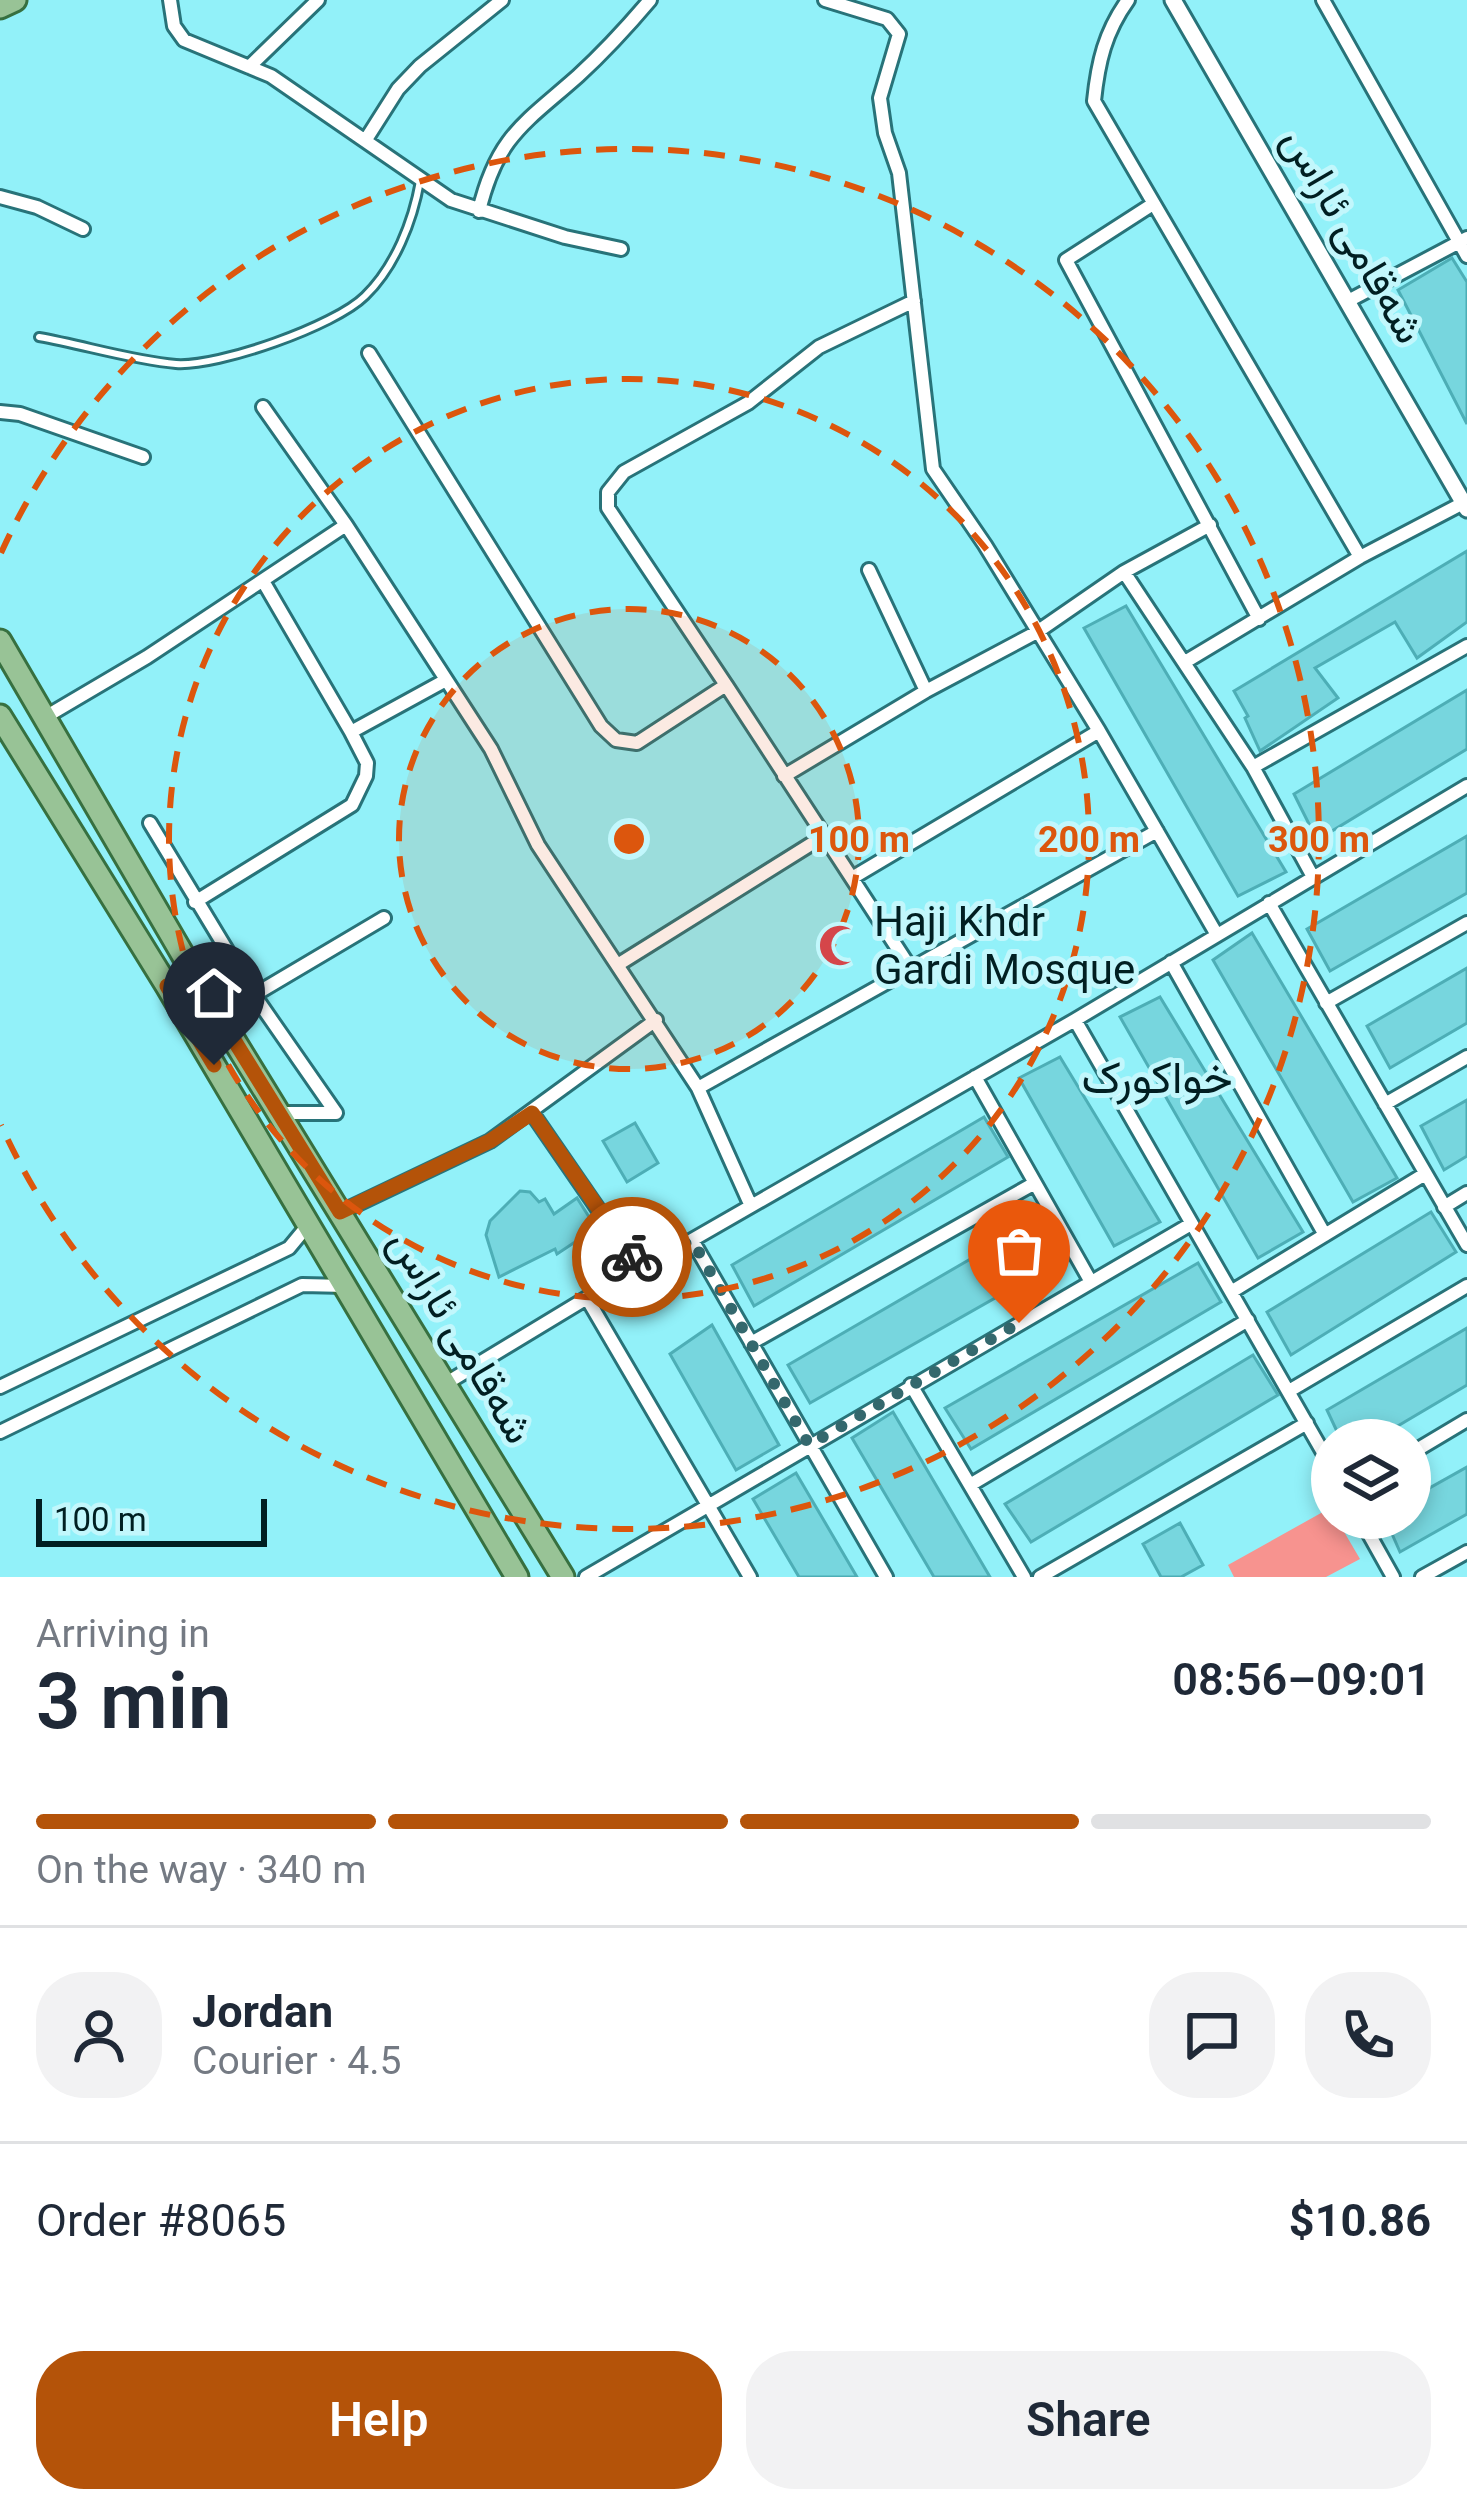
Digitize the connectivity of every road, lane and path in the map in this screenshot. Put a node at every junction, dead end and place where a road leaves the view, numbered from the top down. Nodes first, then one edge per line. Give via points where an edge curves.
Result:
1 (15, 0) edge
2 (170, 0) edge
3 (318, 0) edge
4 (502, 0) edge
5 (650, 0) edge
6 (825, 0) edge
7 (1128, 0) edge
8 (1173, 0) edge
9 (1322, 0) edge
10 (0, 7) edge
11 (249, 67) junction
12 (365, 141) junction
13 (420, 181) junction
14 (0, 196) edge
15 (1153, 204) junction
16 (479, 211) junction
17 (83, 229) dead end
18 (1463, 240) edge
19 (621, 249) dead end
20 (1467, 256) edge
21 (914, 301) junction
22 (1348, 301) junction
23 (39, 337) dead end
24 (369, 353) dead end
25 (263, 407) dead end
26 (0, 412) edge
27 (143, 457) dead end
28 (1466, 504) edge
29 (346, 525) junction
30 (1210, 525) junction
31 (1360, 557) junction
32 (868, 571) dead end
33 (1124, 572) junction
34 (263, 581) junction
35 (1259, 619) junction
36 (1037, 632) junction
37 (0, 641) edge
38 (1467, 646) edge
39 (1185, 662) junction
40 (446, 680) junction
41 (726, 685) junction
42 (926, 691) junction
43 (0, 716) edge
44 (47, 716) junction
45 (1099, 731) junction
46 (351, 732) junction
47 (1253, 767) junction
48 (784, 776) junction
49 (1467, 786) edge
50 (150, 823) dead end
51 (1157, 831) junction
52 (824, 836) junction
53 (1313, 877) junction
54 (852, 878) junction
55 (195, 902) junction
56 (1269, 903) junction
57 (384, 918) dead end
58 (1467, 923) edge
59 (1217, 934) junction
60 (1171, 962) junction
61 (619, 964) junction
62 (910, 969) junction
63 (167, 986) junction
64 (254, 995) junction
65 (208, 998) junction
66 (1326, 1003) junction
67 (656, 1020) junction
68 (1075, 1020) junction
69 (1467, 1058) edge
70 (976, 1077) junction
71 (698, 1088) junction
72 (1384, 1104) junction
73 (281, 1113) junction
74 (532, 1113) junction
75 (1425, 1174) junction
76 (1035, 1183) junction
77 (1467, 1193) edge
78 (751, 1206) junction
79 (1444, 1207) junction
80 (340, 1212) junction
81 (309, 1224) junction
82 (1191, 1224) junction
83 (1325, 1235) junction
84 (692, 1240) junction
85 (1467, 1245) edge
86 (638, 1267) junction
87 (1090, 1282) junction
88 (346, 1286) junction
89 (1467, 1286) edge
90 (1231, 1292) junction
91 (587, 1300) junction
92 (1248, 1320) junction
93 (752, 1343) junction
94 (445, 1384) junction
95 (911, 1385) junction
96 (0, 1387) edge
97 (1289, 1391) junction
98 (1467, 1420) edge
99 (1307, 1423) junction
100 (1311, 1430) edge
101 (0, 1432) edge
102 (1431, 1441) edge
103 (809, 1445) junction
104 (970, 1485) junction
105 (708, 1505) junction
106 (1372, 1539) edge
107 (1467, 1552) edge
108 (1390, 1572) edge
109 (517, 1577) edge
110 (563, 1577) edge
111 (586, 1577) edge
112 (750, 1577) edge
113 (886, 1577) edge
114 (1024, 1577) edge
115 (1040, 1577) edge
116 (1372, 1577) edge
117 (1422, 1577) edge

1 - 10 main road
2 - 11 street via 184,40
3 - 11 street
4 - 12 street via 420,66
5 - 16 street via 503,148
6 - 21 street via 887,19 899,34 880,98 899,173
7 - 15 street via 1110,25 1094,101
8 - 22 street, شەقامی ئاراس
9 - 18 street
11 - 12 street
12 - 13 street
13 - 16 street
13 - 23 lane via 398,248 362,300 288,336 239,355 176,364
14 - 17 street
15 - 30 street via 1066,260
15 - 31 street
16 - 19 street
18 - 20 street
18 - 22 street
21 - 36 street via 933,469
21 - 41 street via 819,347 748,403 624,472 608,492 608,508
22 - 28 street, شەقامی ئاراس
24 - 41 street via 616,740 637,743
25 - 29 street
26 - 27 street
28 - 31 street
29 - 34 street
29 - 40 street
30 - 33 street
30 - 35 street
31 - 35 street
32 - 42 street
33 - 36 street
33 - 39 street
34 - 44 street
34 - 46 street
35 - 39 street
36 - 42 street
36 - 45 street
37 - 44 main road, شەقامی ئاراس
38 - 47 street
39 - 47 street
40 - 46 street
40 - 61 street via 538,844
41 - 48 street
42 - 48 street
43 - 63 main road, شەقامی ئاراس
44 - 65 main road, شەقامی ئاراس
45 - 51 street
45 - 54 street
46 - 55 street via 367,763 352,805
47 - 53 street
48 - 52 street
49 - 53 street
50 - 55 street
51 - 59 street
51 - 62 street
52 - 54 street
52 - 61 street
53 - 56 street
54 - 62 street
55 - 64 street
56 - 59 street
56 - 66 street
57 - 64 street
58 - 66 street
59 - 60 street
60 - 68 street
60 - 83 street
61 - 67 street
62 - 71 street
63 - 65 main road via 181,982
63 - 81 main road, شەقامی ئاراس
64 - 73 street via 337,1112
65 - 73 main road, شەقامی ئاراس
66 - 72 street
67 - 71 street
67 - 74 street
68 - 70 street
68 - 82 street
69 - 72 street
70 - 76 street
70 - 78 street
71 - 78 street
72 - 75 street
73 - 80 main road, شەقامی ئاراس
74 - 80 street
74 - 86 street
75 - 79 street
75 - 83 street
76 - 87 street
76 - 93 street
77 - 79 street
78 - 84 street
79 - 85 street
80 - 94 main road, شەقامی ئاراس
81 - 88 main road, شەقامی ئاراس
81 - 96 street via 289,1248
82 - 87 street
82 - 90 street
83 - 90 street
84 - 86 street
84 - 93 street
86 - 91 street
87 - 95 street
88 - 101 street via 302,1285
88 - 109 main road, شەقامی ئاراس
89 - 97 street
90 - 92 street
91 - 94 street
91 - 105 street
92 - 97 street
92 - 104 street
93 - 103 street
94 - 110 main road, شەقامی ئاراس
95 - 103 street
95 - 104 street
97 - 99 street
98 - 102 street
99 - 100 street
99 - 115 street
103 - 105 street
103 - 113 street
104 - 114 street
105 - 111 street
105 - 112 street
106 - 108 street
107 - 117 street
108 - 116 street

